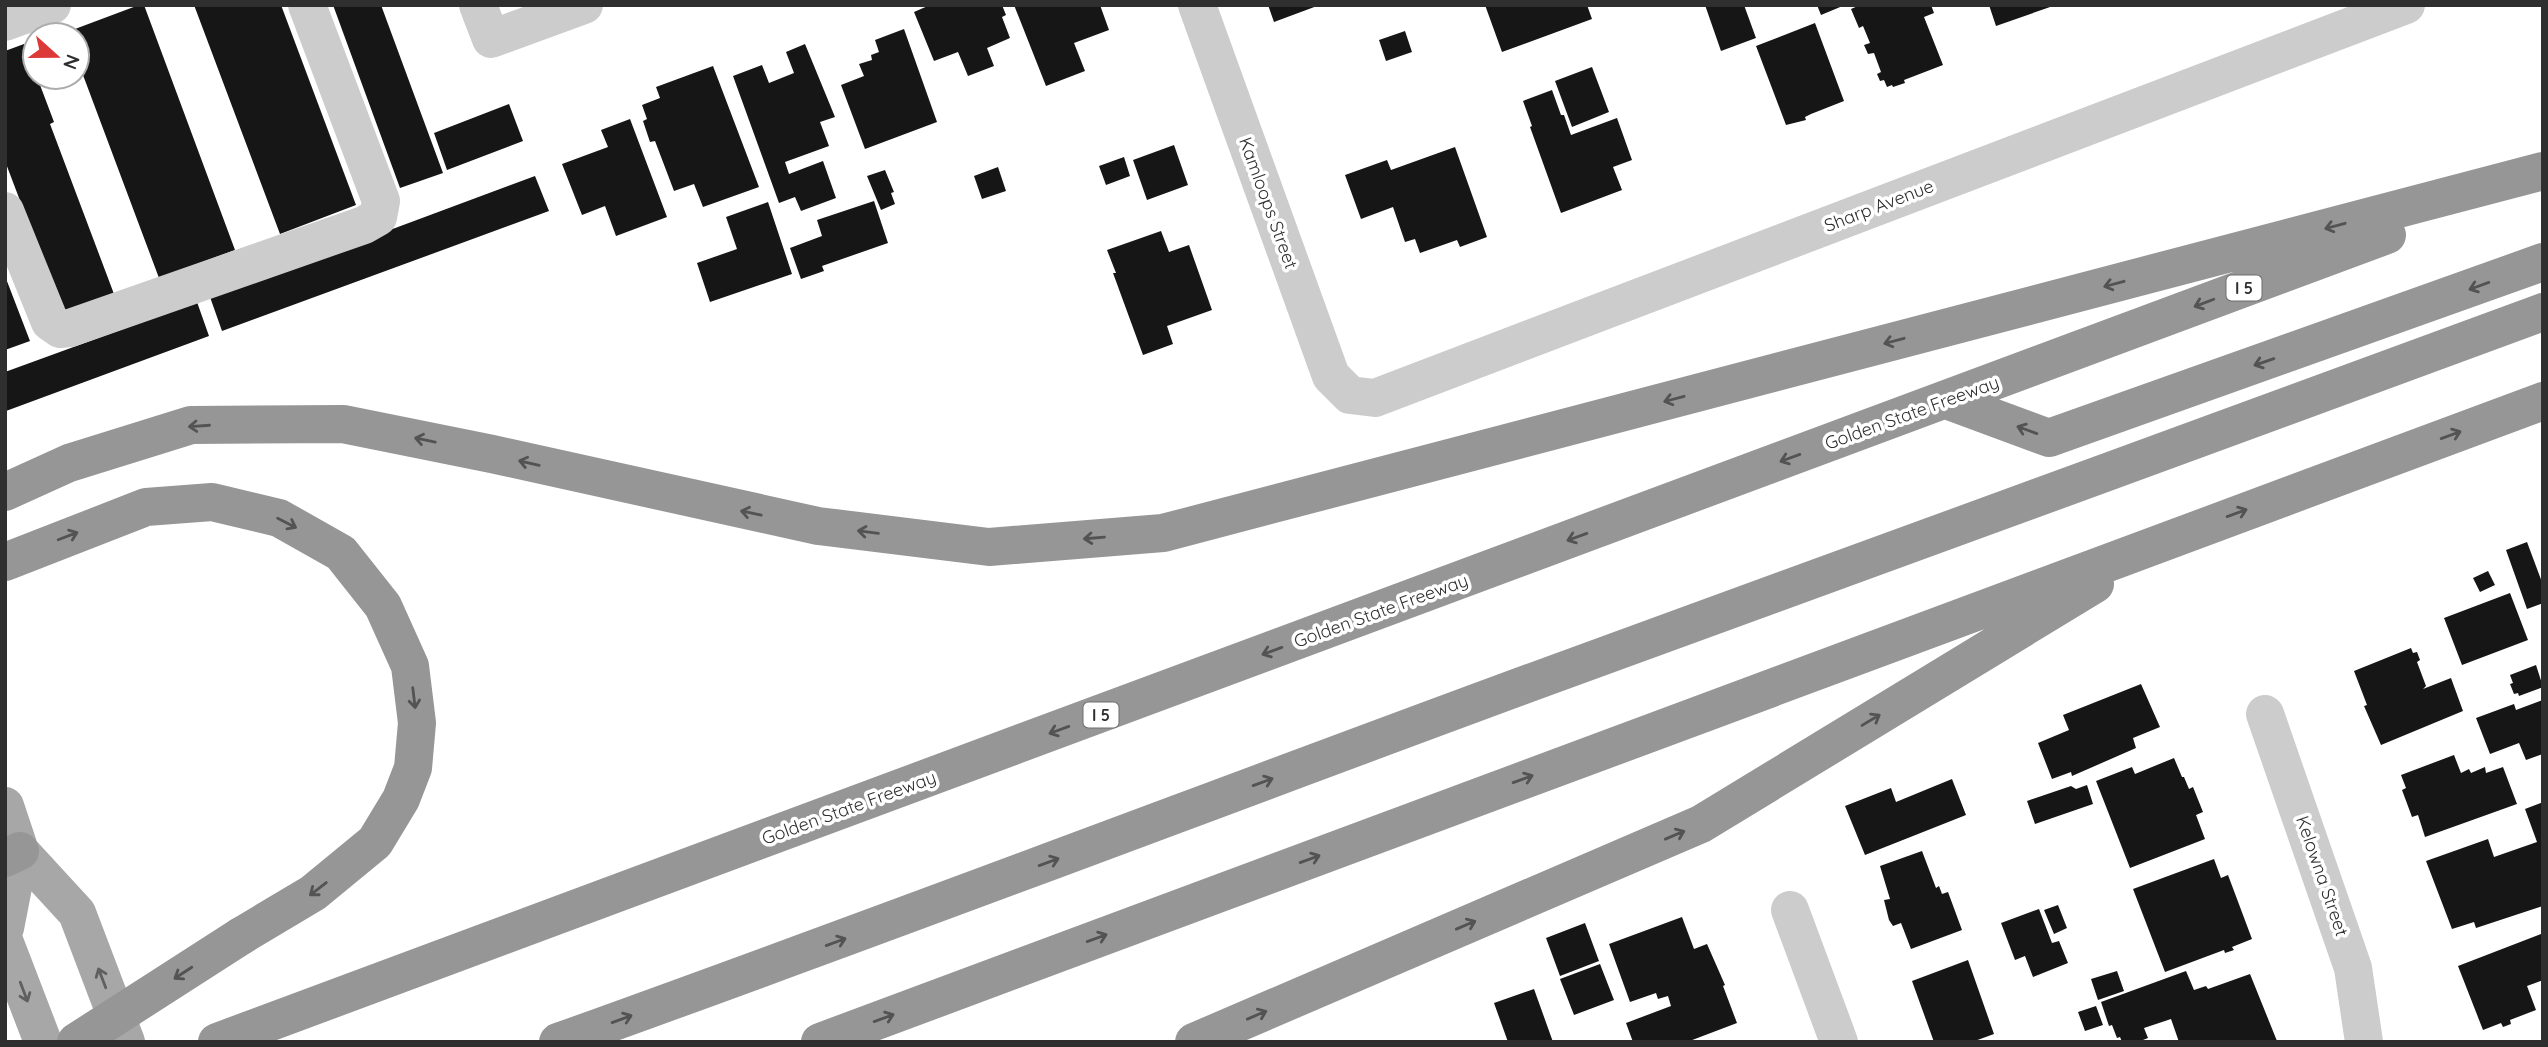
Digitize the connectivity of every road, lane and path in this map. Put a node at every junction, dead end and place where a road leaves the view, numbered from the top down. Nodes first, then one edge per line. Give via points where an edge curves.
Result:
1 (52, 5) edge
2 (307, 5) edge
3 (583, 5) edge
4 (1197, 5) edge
5 (2406, 5) edge
6 (5, 22) edge
7 (485, 22) edge
8 (2543, 174) edge
9 (5, 211) edge
10 (2543, 262) edge
11 (2543, 312) edge
12 (1350, 395) joint
13 (1946, 400) junction
14 (2543, 401) edge
15 (5, 492) edge
16 (2173, 537) junction
17 (5, 562) edge
18 (2265, 714) dead end
19 (5, 806) edge
20 (13, 855) edge
21 (1790, 909) dead end
22 (5, 928) edge
23 (5, 943) edge
24 (43, 1042) edge
25 (76, 1042) edge
26 (126, 1042) edge
27 (217, 1042) edge
28 (558, 1042) edge
29 (820, 1042) edge
30 (1194, 1042) edge
31 (1839, 1042) edge
32 (2364, 1042) edge

1 - 6 street
2 - 9 street via 381,201 378,217 60,329 50,322
3 - 7 street
4 - 12 street, Kamloops Street via 1331,376
5 - 12 street, Sharp Avenue via 1375,398
8 -> 13 highway, Golden State Freeway / I 5
8 -> 15 highway via 1163,533 989,547 818,526 343,424 191,425 69,463
10 -> 13 highway via 2049,438
28 -> 11 highway
13 -> 27 highway, Golden State Freeway / I 5
16 -> 14 highway
29 -> 16 highway
30 -> 16 highway via 1701,824
17 -> 25 highway, bridge via 146,506 212,502 279,518 341,553 383,606 410,666 417,723 413,768 375,842 313,893
18 - 32 street, Kelowna Street via 2354,968
19 - 20 main road
20 - 22 main road
26 -> 20 main road via 77,913
21 - 31 street
23 -> 24 main road

